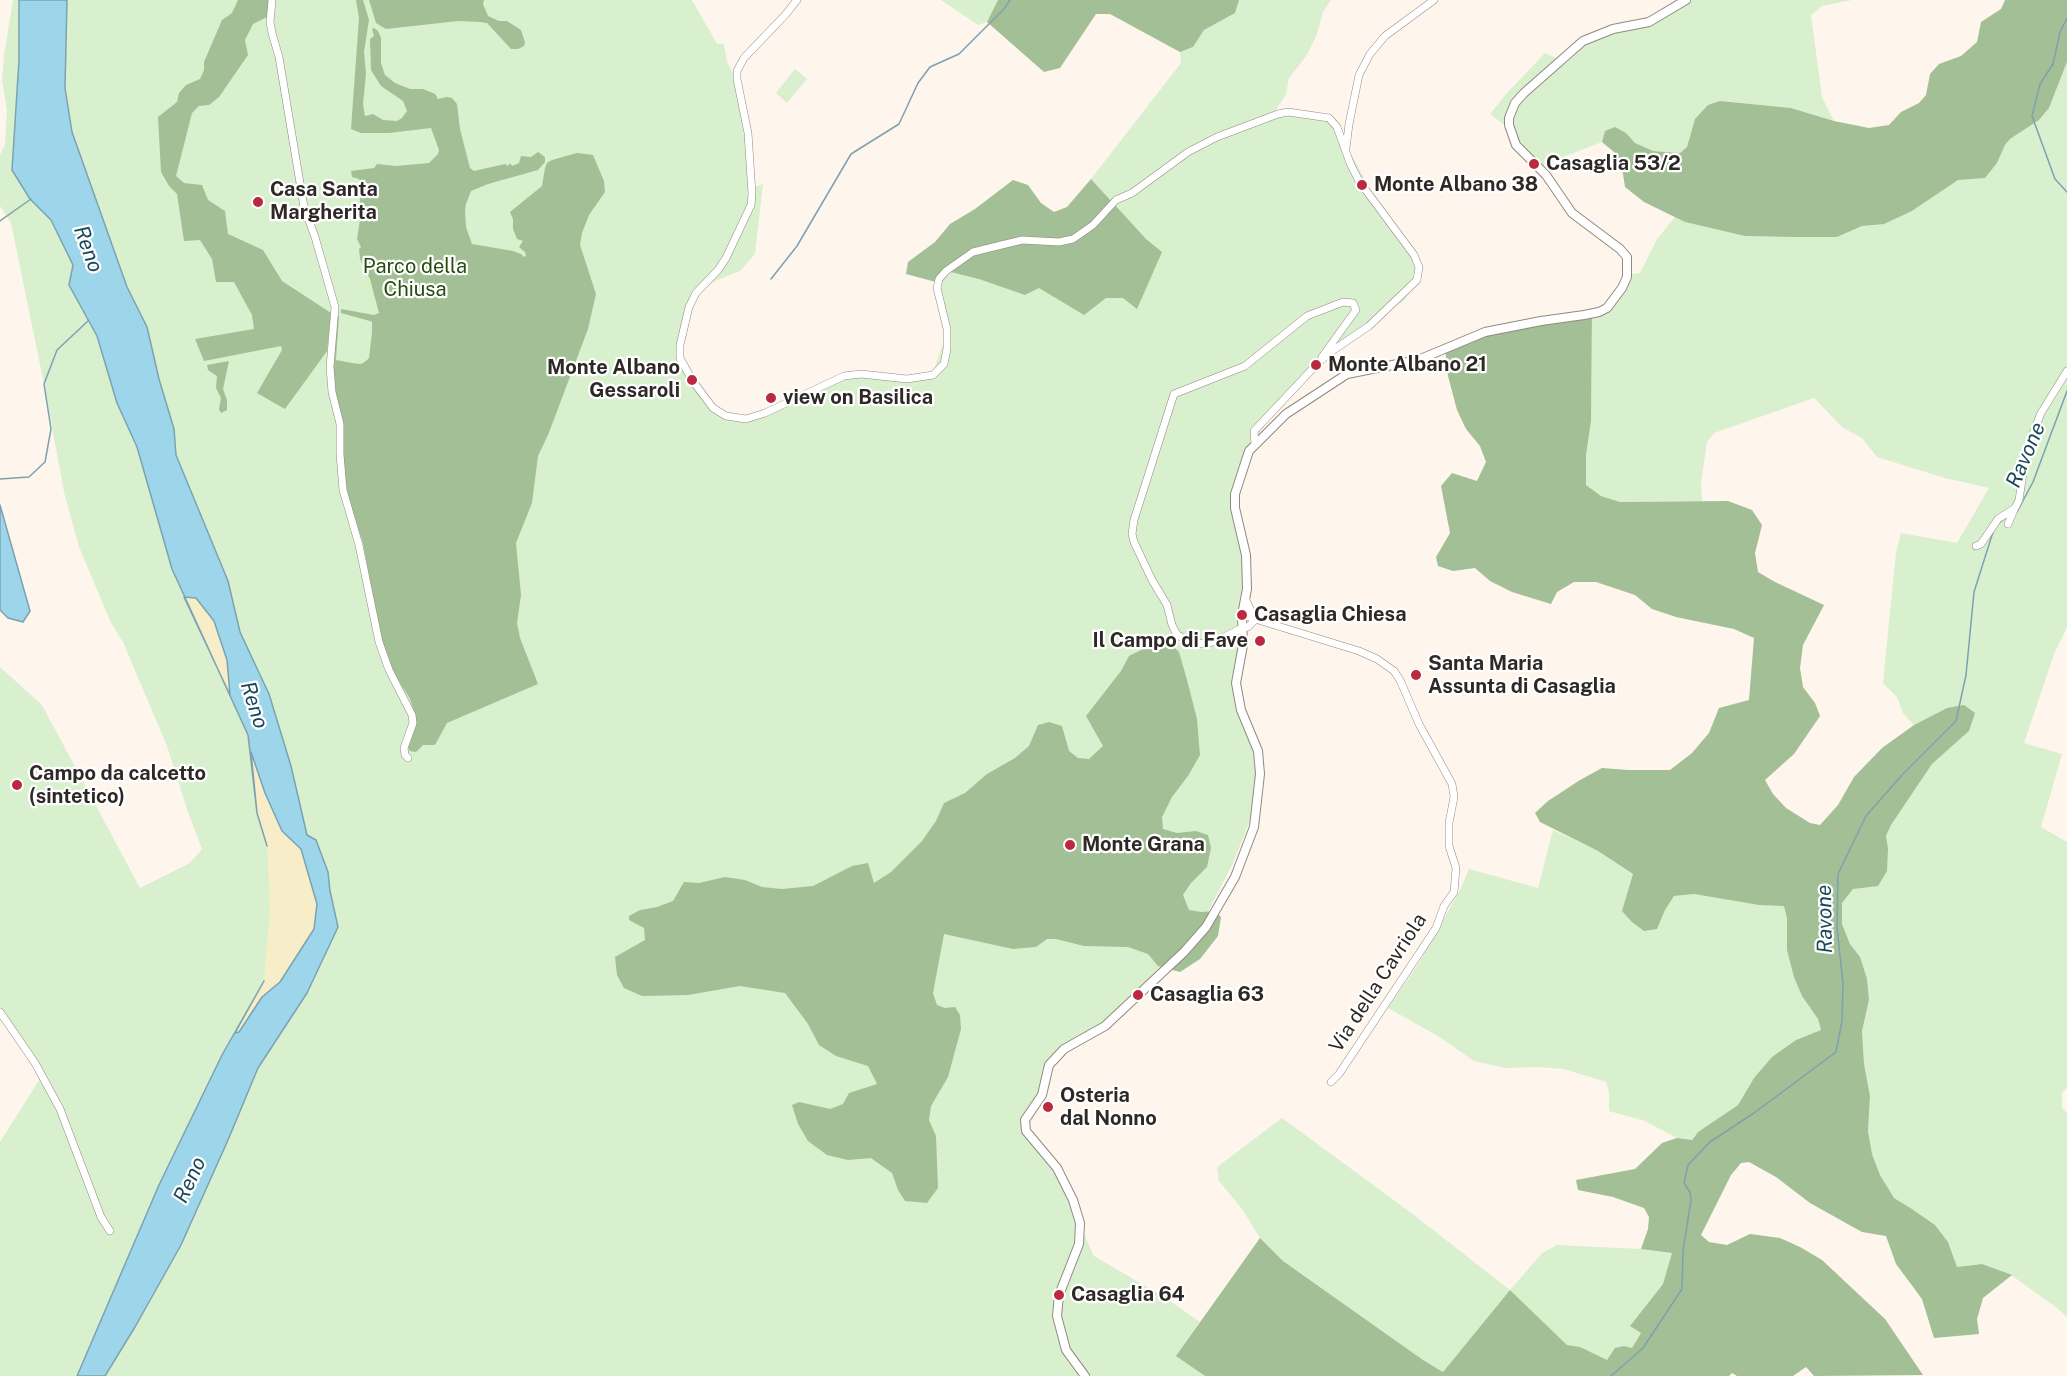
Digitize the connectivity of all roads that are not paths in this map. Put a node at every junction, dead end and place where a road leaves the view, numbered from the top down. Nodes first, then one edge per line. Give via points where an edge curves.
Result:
1 (272, 0) edge
2 (796, 0) edge
3 (1434, 0) edge
4 (1686, 0) edge
5 (1346, 151) junction
6 (1319, 362) junction
7 (2067, 371) edge
8 (1255, 444) junction
9 (2015, 508) junction
10 (2008, 524) dead end
11 (1976, 546) dead end
12 (1245, 598) junction
13 (1242, 615) junction
14 (1256, 620) junction
15 (1242, 628) junction
16 (408, 758) dead end
17 (0, 1012) edge
18 (1331, 1082) dead end
19 (110, 1231) dead end
20 (1085, 1376) edge

1 - 16 street via 270,22 304,207 334,307 330,368 340,424 343,490 379,642 412,715 404,748
2 - 5 street via 744,57 737,74 748,133 751,205 726,258 689,307 679,353 692,380 713,408 726,416 740,419 765,413 844,376 907,379 933,375 944,364 947,349 938,288 946,271 973,252 1000,245 1022,240 1073,239 1094,225 1116,200 1217,136 1288,112 1329,118
3 - 5 street via 1385,36 1370,54 1359,75
4 - 8 street via 1649,22 1613,29 1583,41 1524,93 1509,118 1516,146 1546,175 1572,213 1627,257 1627,277 1606,308 1485,332 1418,360 1347,374 1286,414
5 - 6 street via 1359,181 1414,255 1419,274 1418,280 1369,326
6 - 8 street via 1254,431
6 - 15 street via 1356,310 1353,303 1343,302 1307,316 1245,366 1174,394 1134,520 1133,537 1178,635 1206,644
7 - 9 street via 2032,436
8 - 12 street via 1249,451 1234,508 1246,555
9 - 10 street
9 - 11 street via 1998,519
12 - 13 street
12 - 14 street
13 - 14 street, Via della Cavriola
13 - 15 street
14 - 15 street
14 - 18 street, Via della Cavriola via 1359,651 1394,671 1452,784 1449,846 1456,868 1454,892 1436,928
15 - 20 street via 1236,683 1241,710 1258,751 1260,774 1254,827 1235,878 1206,927 1184,952 1105,1026 1064,1049 1049,1065 1042,1095 1025,1120 1026,1131 1057,1168 1080,1222 1079,1244 1059,1295 1057,1316 1066,1350
17 - 19 street via 39,1069 60,1109 101,1217

